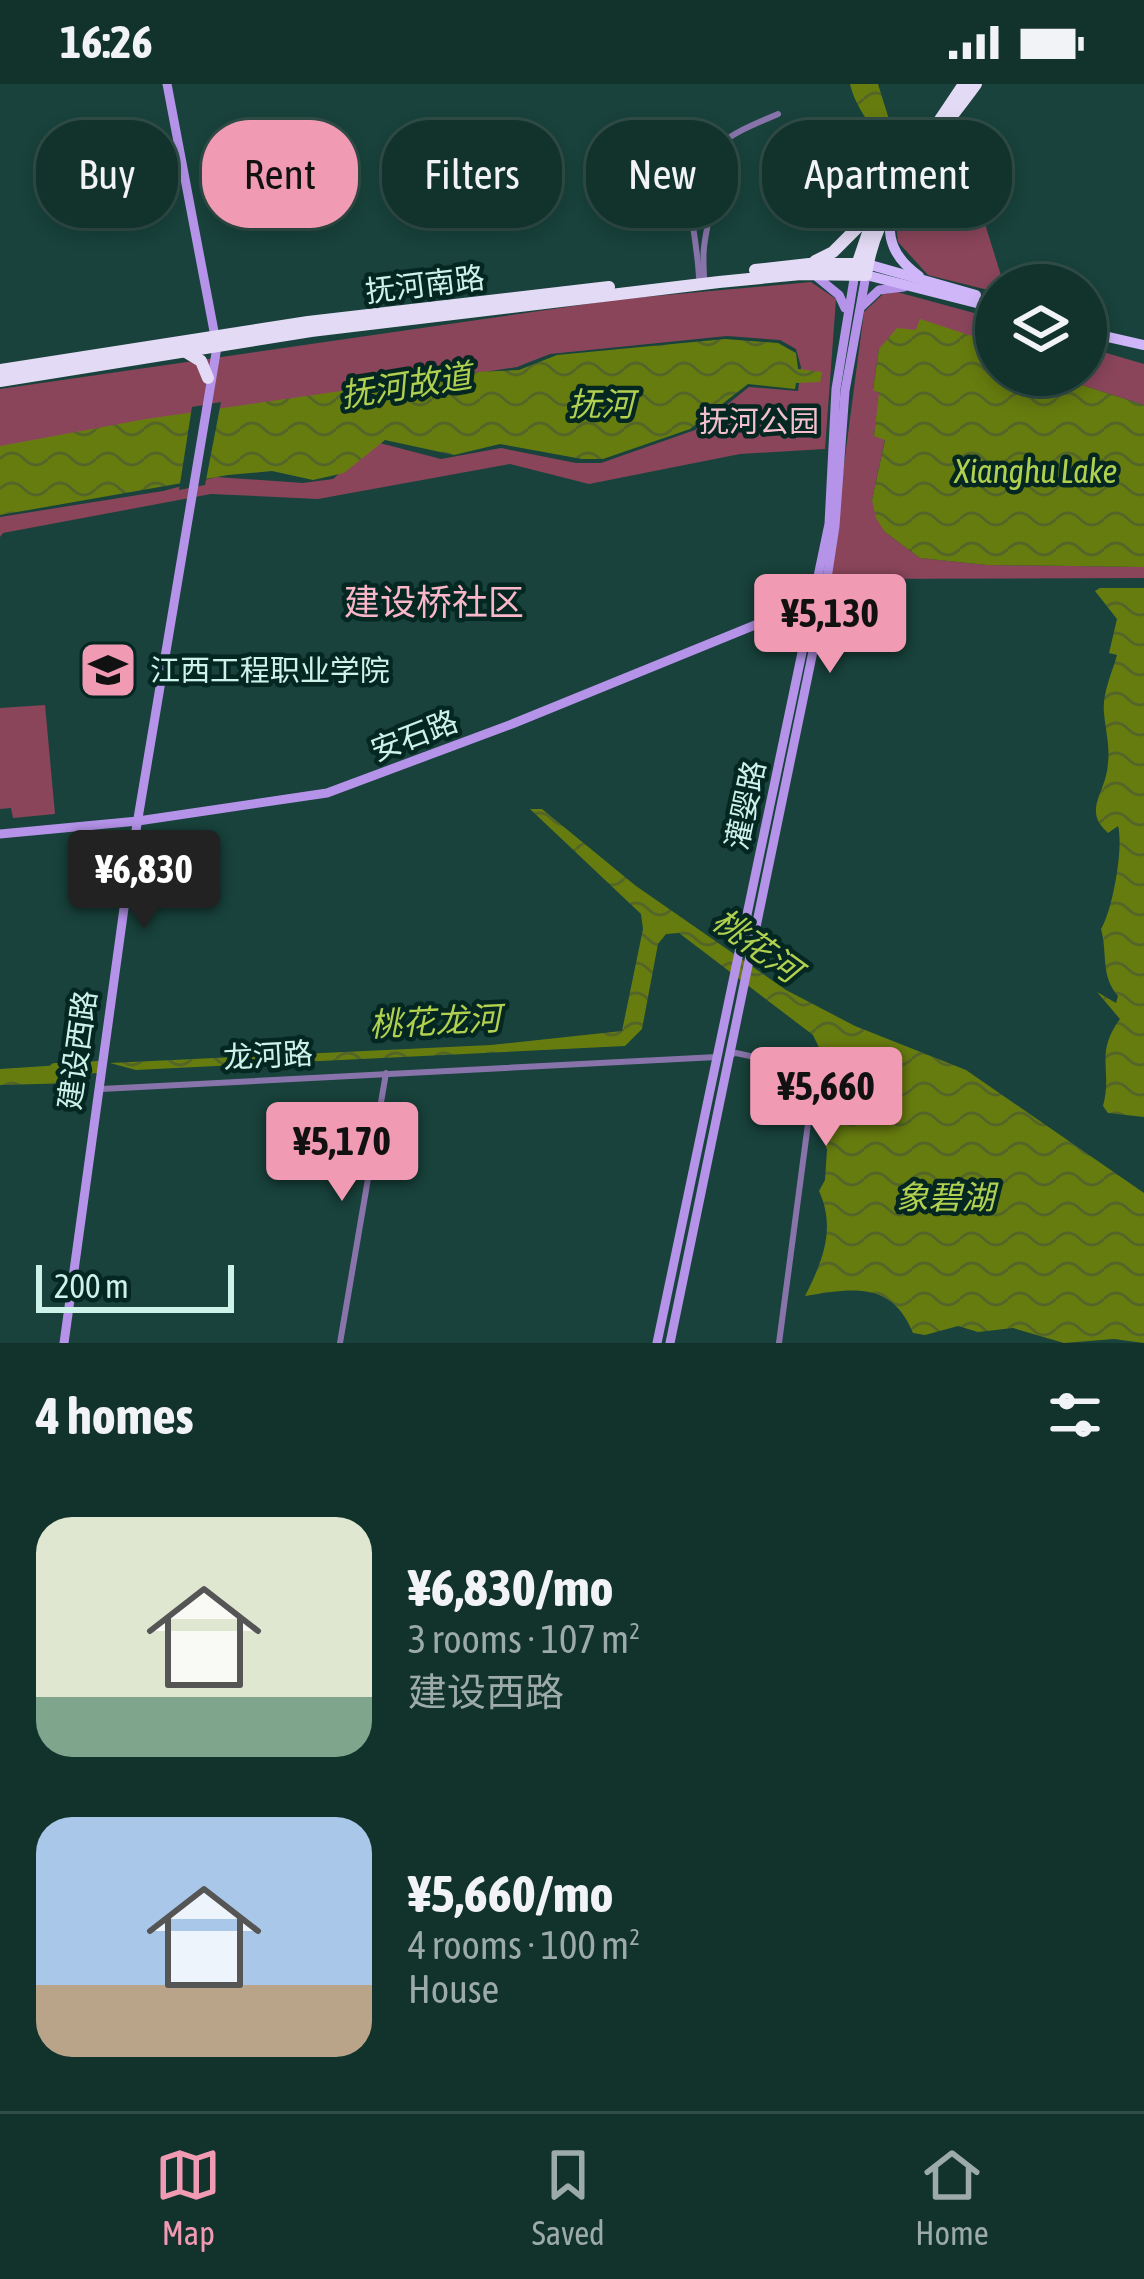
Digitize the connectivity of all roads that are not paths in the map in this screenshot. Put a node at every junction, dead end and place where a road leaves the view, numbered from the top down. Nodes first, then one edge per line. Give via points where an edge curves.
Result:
1 (167, 84) edge
2 (964, 84) edge
3 (976, 84) edge
4 (778, 115) dead end
5 (941, 120) edge
6 (949, 120) edge
7 (692, 228) edge
8 (858, 228) edge
9 (870, 228) edge
10 (889, 228) edge
11 (861, 268) junction
12 (808, 269) junction
13 (702, 277) junction
14 (926, 285) junction
15 (975, 298) edge
16 (853, 312) junction
17 (1107, 334) edge
18 (213, 342) junction
19 (1144, 342) edge
20 (184, 352) junction
21 (0, 370) edge
22 (210, 378) junction
23 (0, 381) edge
24 (819, 599) junction
25 (136, 822) junction
26 (0, 834) edge
27 (745, 949) junction
28 (723, 1056) junction
29 (386, 1072) junction
30 (99, 1088) junction
31 (62, 1343) edge
32 (340, 1343) edge
33 (657, 1343) edge
34 (670, 1343) edge
35 (779, 1343) edge

1 - 18 main road, 建设西路
2 - 5 highway
3 - 6 highway
4 - 13 street via 730,135 706,163
7 - 13 street
8 - 12 highway
9 - 11 highway
10 - 14 main road via 894,251
11 - 12 highway, 抚河南路
11 - 14 main road
11 - 16 main road, 灌婴路
12 - 13 highway, 抚河南路
12 - 16 main road
12 - 18 highway, 抚河南路
13 - 18 highway, 抚河南路 via 396,310
14 - 15 main road
14 - 16 main road via 878,290
16 - 24 main road, 灌婴路 via 835,526
17 - 19 main road
18 - 20 highway, 抚河南路
18 - 21 highway, 抚河南路
18 - 22 main road, 建设西路
20 - 22 highway
20 - 23 highway, 抚河南路
22 - 25 main road, 建设西路
24 - 25 main road, 安石路 via 327,793
24 - 27 main road, 灌婴路
25 - 26 main road, 安石路
25 - 30 main road, 建设西路
27 - 28 main road, 灌婴路
27 - 28 main road, 灌婴路 via 735,966
28 - 29 street, 龙河路
28 - 33 main road, 灌婴路
28 - 34 main road, 灌婴路
28 - 35 street, 龙河路 via 797,1066 812,1101
29 - 30 street, 龙河路
29 - 32 street
30 - 31 main road, 建设西路

